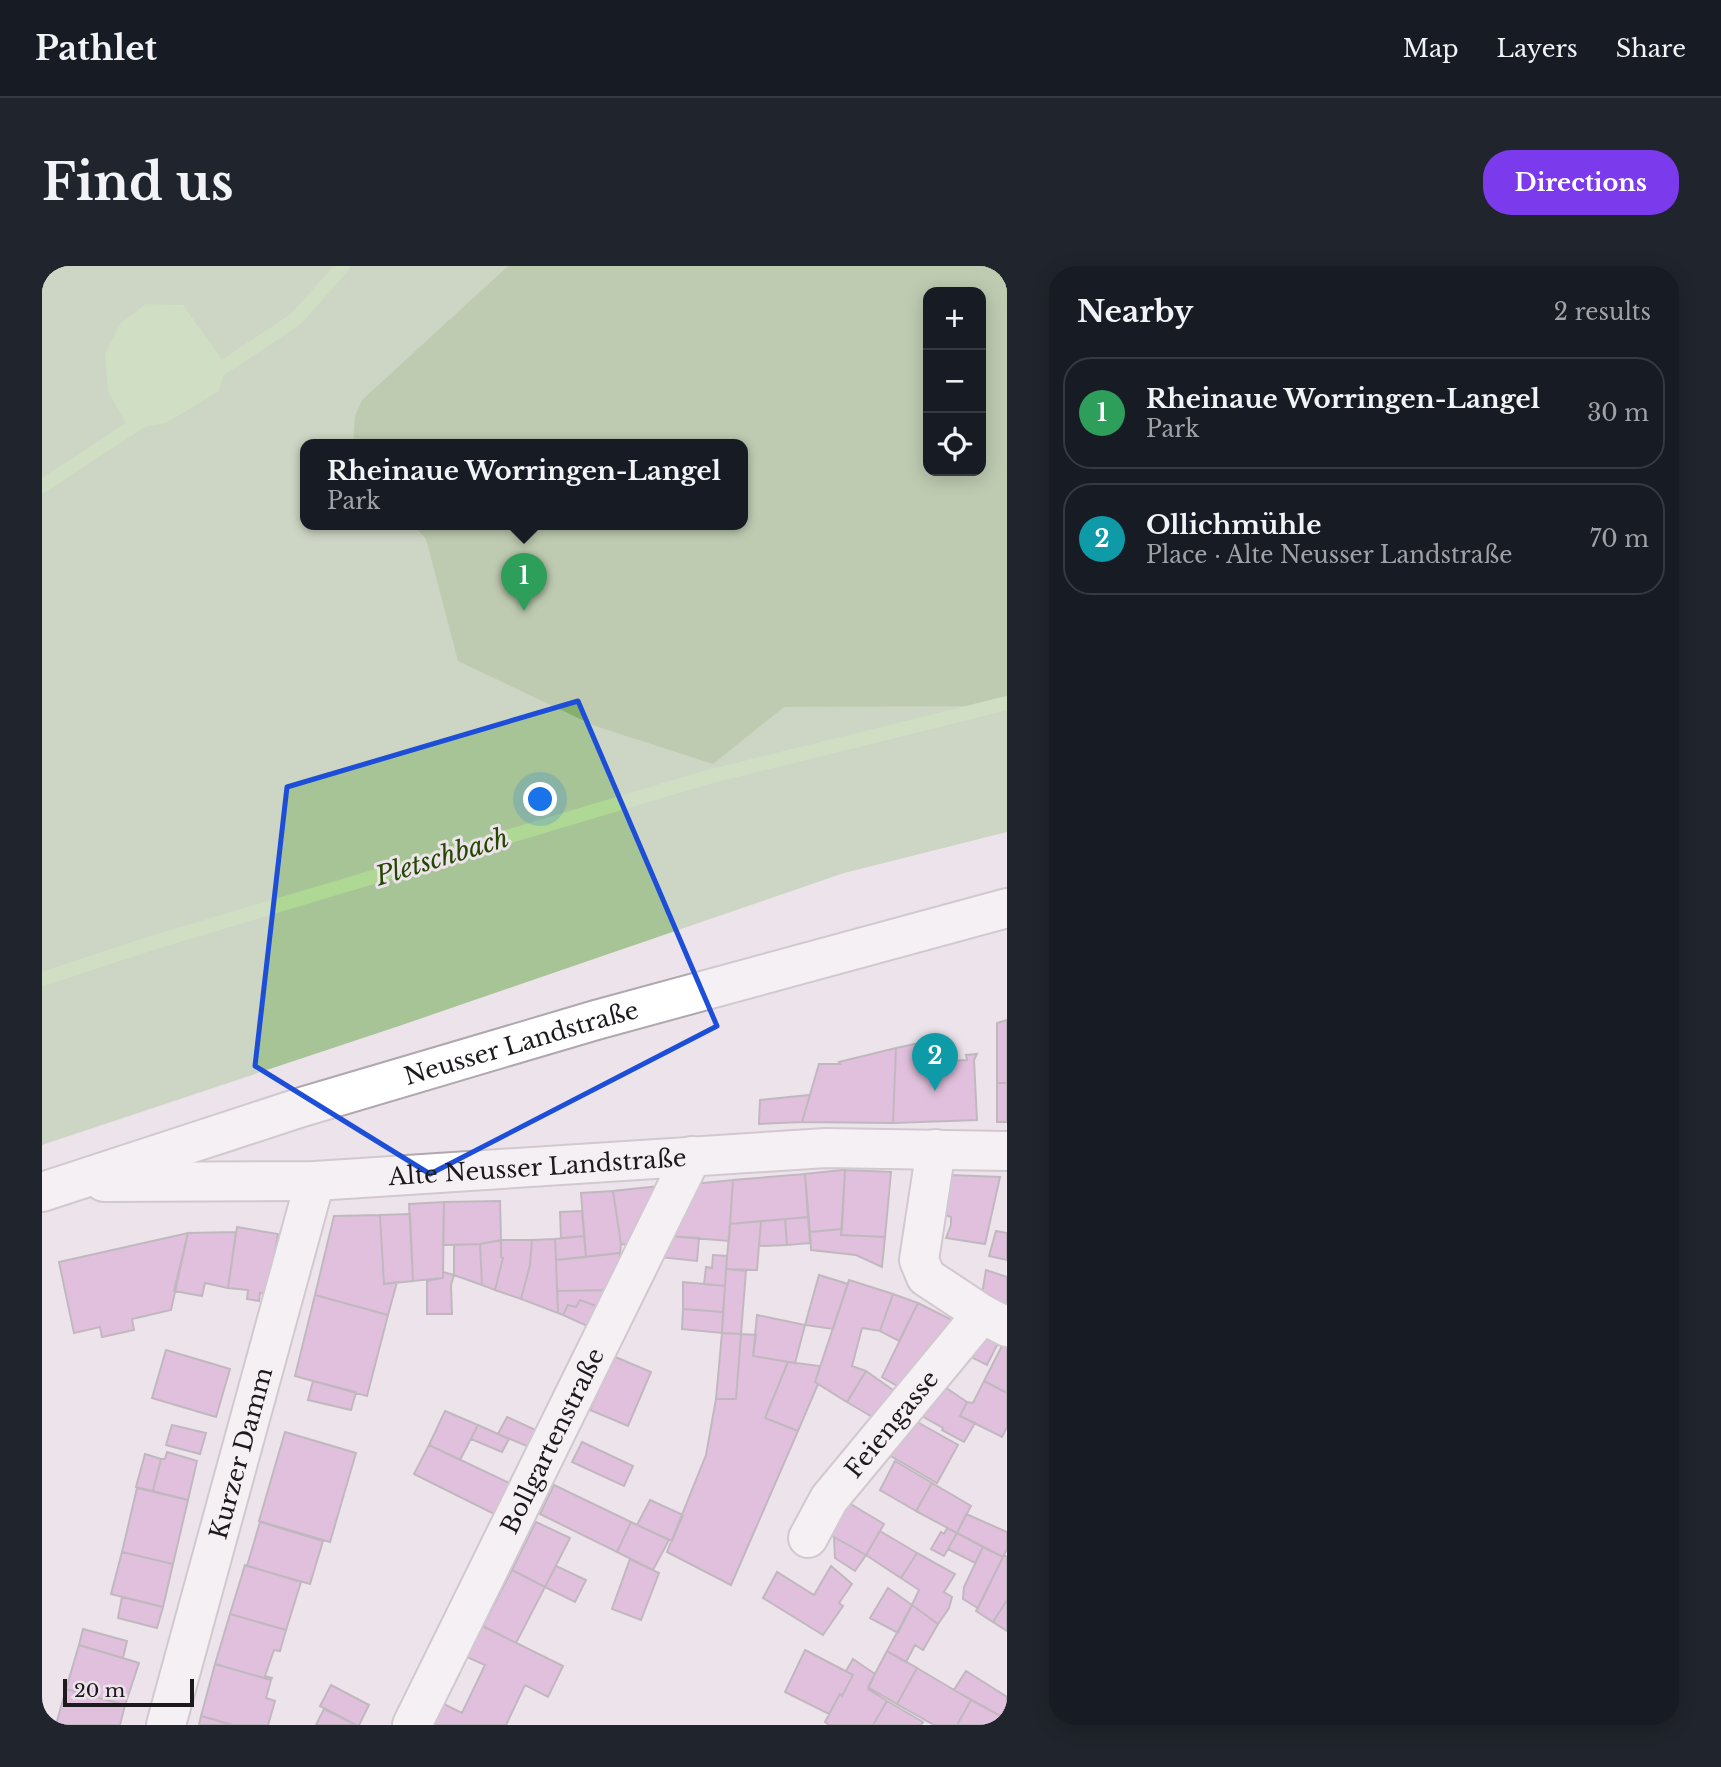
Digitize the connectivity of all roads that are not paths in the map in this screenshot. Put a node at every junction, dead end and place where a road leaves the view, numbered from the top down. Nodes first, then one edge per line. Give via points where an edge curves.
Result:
1 (1007, 908) edge
2 (936, 1149) junction
3 (1007, 1151) edge
4 (692, 1156) junction
5 (316, 1181) junction
6 (55, 1187) edge
7 (994, 1321) edge
8 (808, 1538) dead end
9 (166, 1725) edge
10 (412, 1725) edge

1 - 6 main road, Neusser Landstraße via 583,1024 290,1110
2 - 3 main road, Alte Neusser Landstraße
2 - 4 main road, Alte Neusser Landstraße via 826,1148
2 - 7 main road via 919,1260 926,1277
4 - 5 main road, Alte Neusser Landstraße
4 - 10 main road, Bollgartenstraße
5 - 6 main road, Alte Neusser Landstraße
5 - 9 main road, Kurzer Damm
7 - 8 main road, Feiengasse via 829,1499

